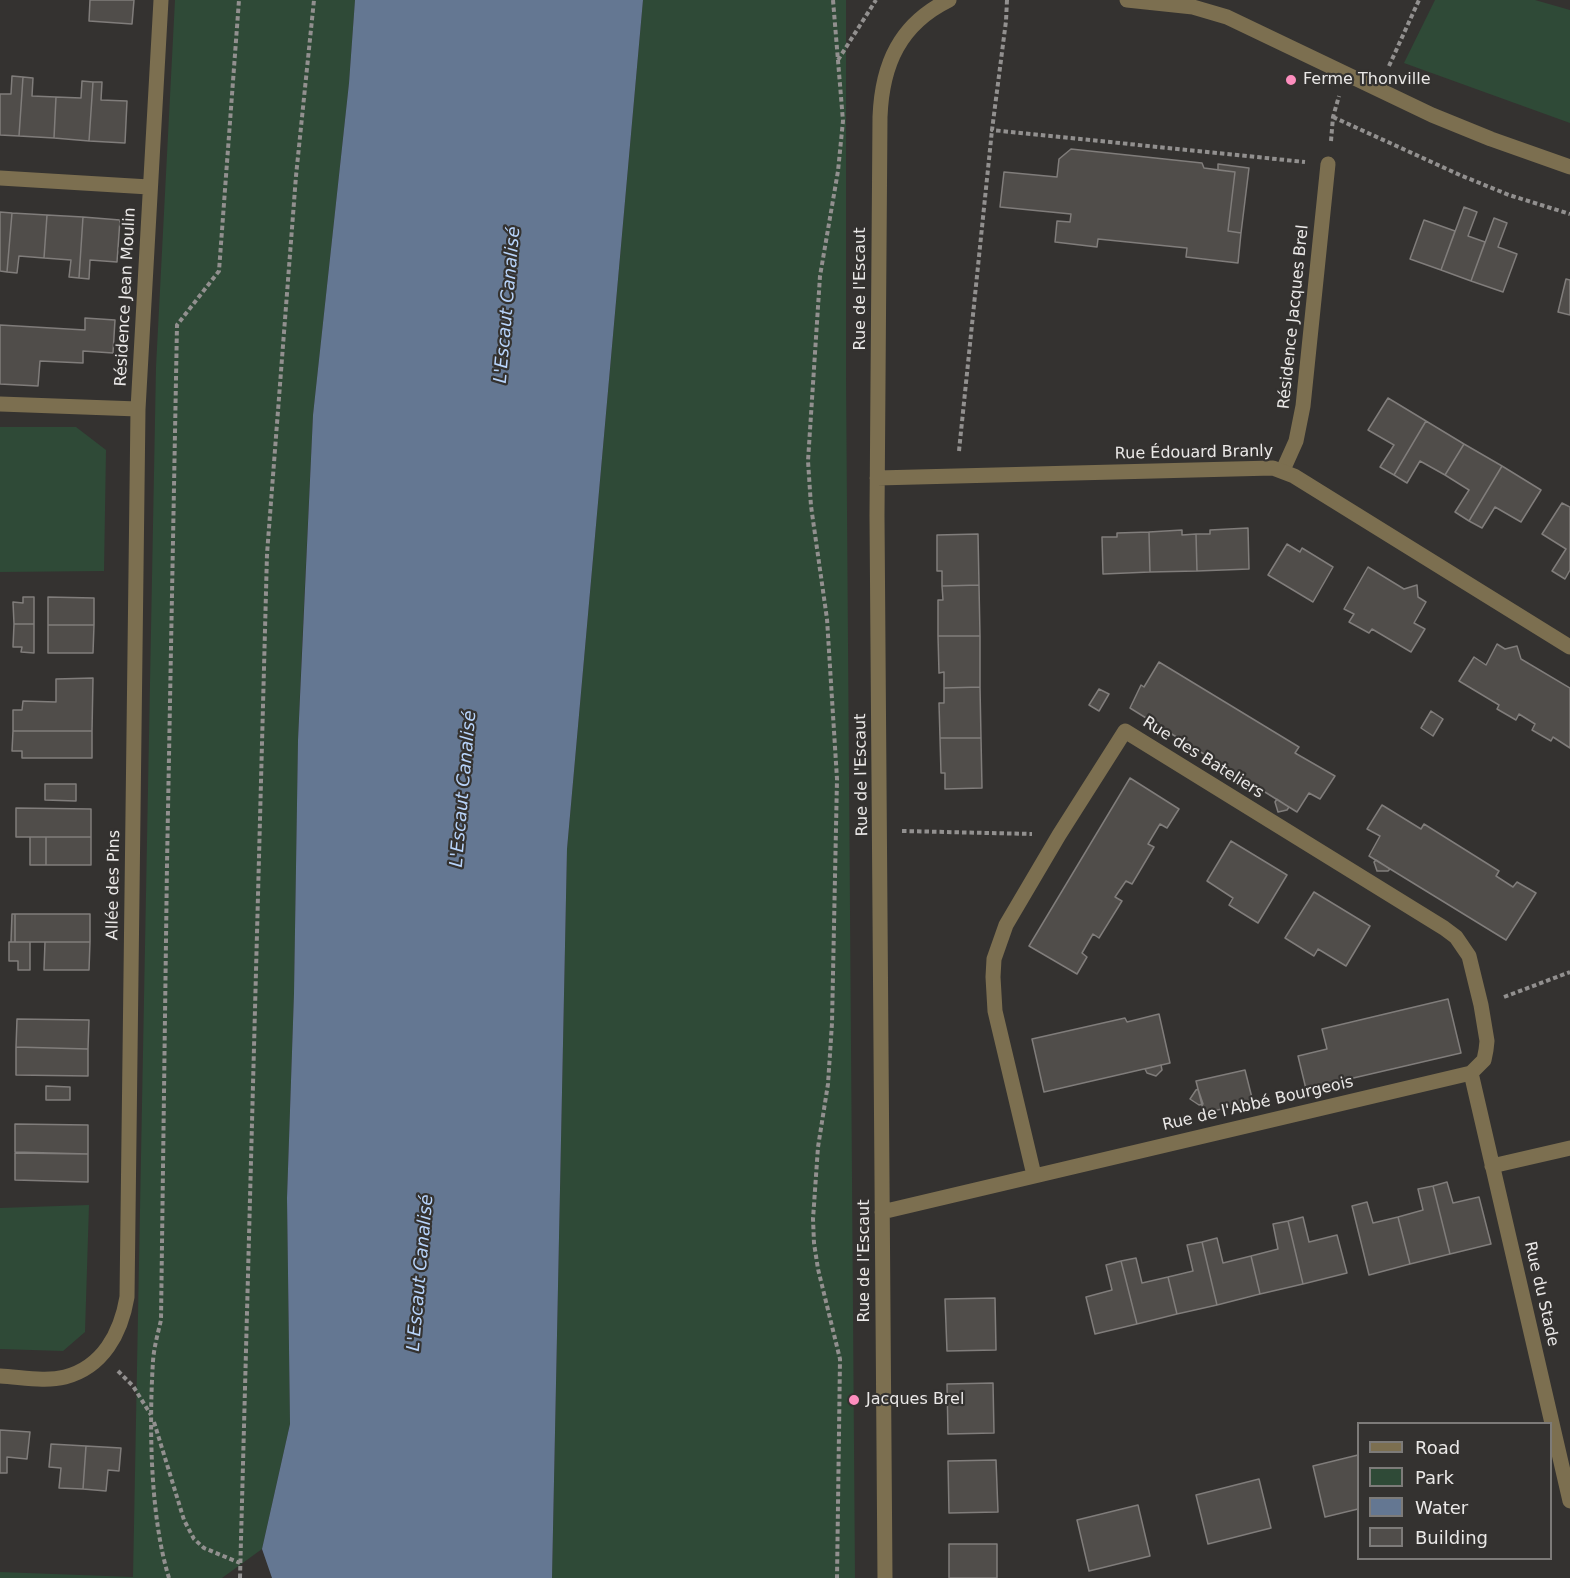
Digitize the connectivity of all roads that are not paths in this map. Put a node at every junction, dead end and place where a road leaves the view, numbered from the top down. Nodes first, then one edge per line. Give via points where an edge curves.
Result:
1 (161, 0) edge
2 (950, 0) edge
3 (1127, 0) edge
4 (1328, 164) road end
5 (1570, 167) edge
6 (0, 178) edge
7 (149, 187) junction
8 (0, 404) edge
9 (138, 410) junction
10 (1283, 470) junction
11 (877, 478) junction
12 (1570, 647) edge
13 (1472, 1073) junction
14 (1570, 1148) edge
15 (1492, 1166) junction
16 (1034, 1175) junction
17 (882, 1212) junction
18 (0, 1376) edge
19 (1552, 1422) edge
20 (1552, 1424) edge
21 (1570, 1501) edge
22 (885, 1578) edge

1 - 7 street, Résidence Jean Moulin
2 - 11 street, Rue de l'Escaut via 936,6 898,44 881,95
3 - 5 street via 1193,8 1227,17 1431,115
4 - 10 street, Résidence Jacques Brel via 1303,406 1296,441
6 - 7 street, Résidence Jean Moulin
7 - 9 street, Résidence Jean Moulin
8 - 9 street
9 - 18 street, Allée des Pins via 127,1297 120,1327 89,1367 64,1377
10 - 11 street, Rue Édouard Branly via 1264,467
10 - 12 street, Rue Édouard Branly
11 - 17 street, Rue de l'Escaut
13 - 15 street
13 - 16 street, Rue de l'Abbé Bourgeois
13 - 16 street, Rue des Bateliers via 1484,1060 1487,1041 1469,956 1456,937 1125,731 1006,925 994,959 995,1011
14 - 15 street
15 - 19 street, Rue du Stade
16 - 17 street, Rue de l'Abbé Bourgeois
17 - 22 street, Rue de l'Escaut
20 - 21 street, Rue du Stade

